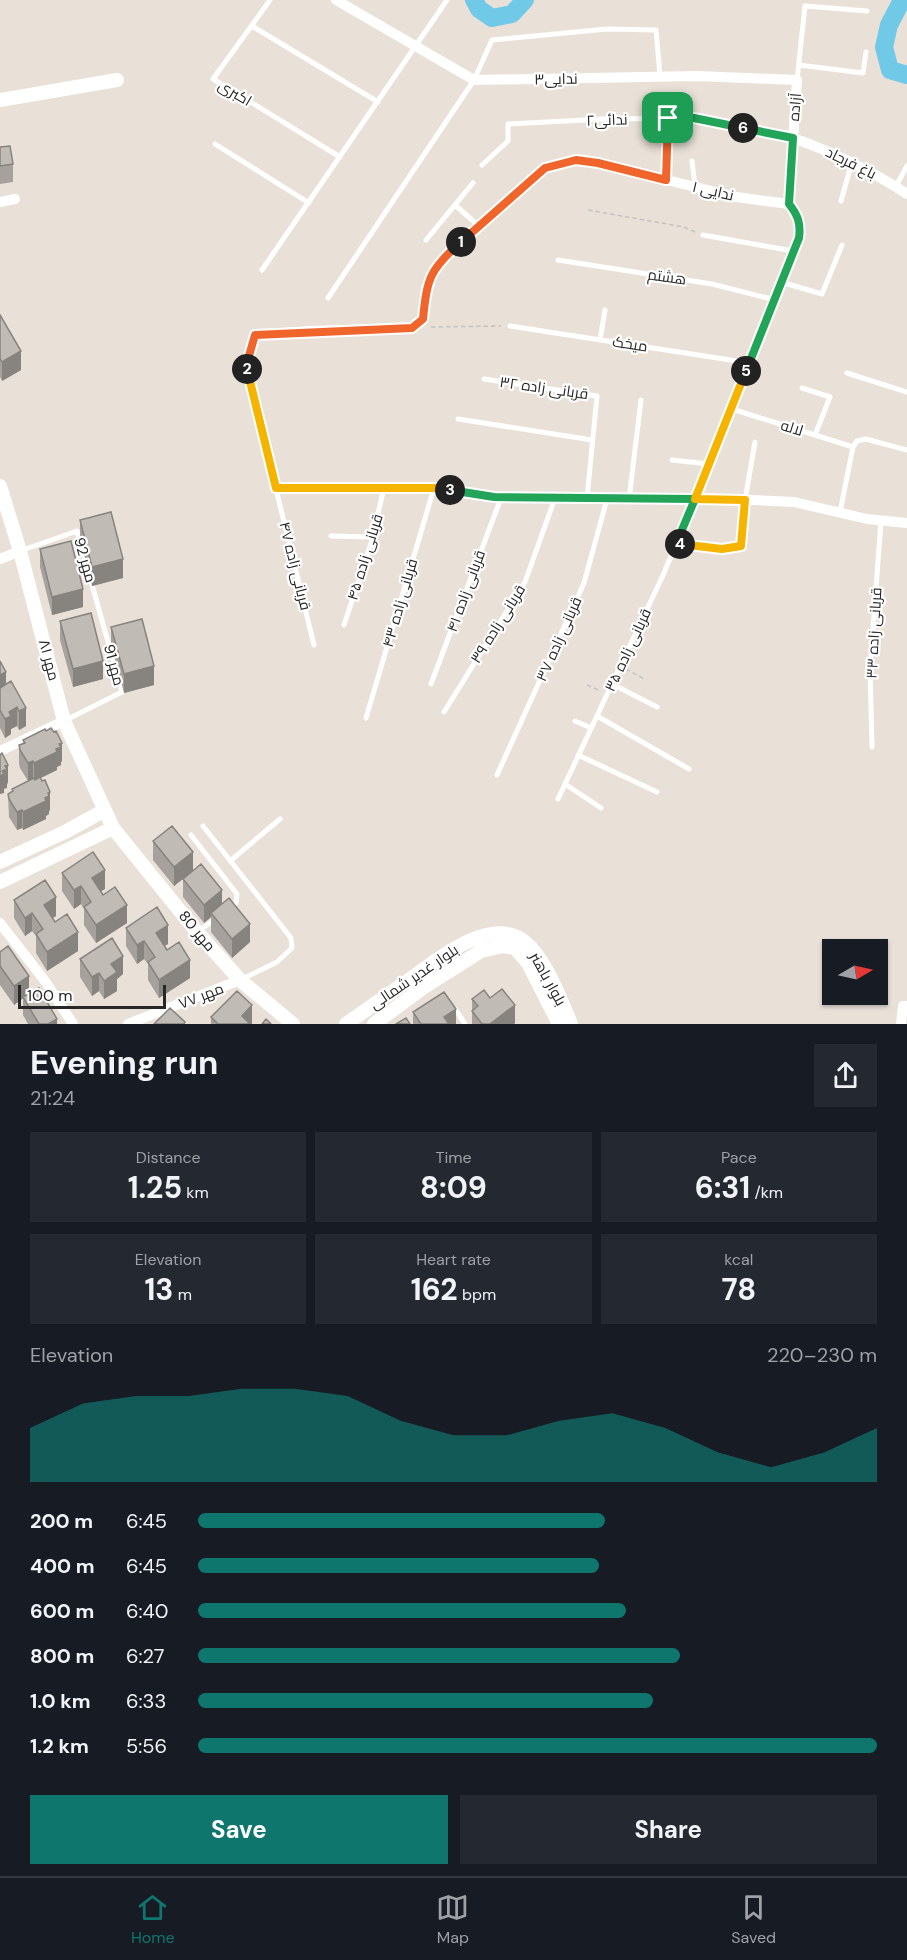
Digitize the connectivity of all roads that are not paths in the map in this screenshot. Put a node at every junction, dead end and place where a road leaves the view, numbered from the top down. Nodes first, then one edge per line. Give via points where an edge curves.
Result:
1 (270, 0) edge
2 (336, 0) edge
3 (447, 0) edge
4 (867, 11) dead end
5 (252, 26) junction
6 (416, 47) junction
7 (866, 52) dead end
8 (799, 65) junction
9 (660, 76) junction
10 (117, 80) dead end
11 (474, 80) junction
12 (797, 80) junction
13 (0, 100) edge
14 (378, 102) junction
15 (668, 118) junction
16 (793, 138) junction
17 (215, 144) dead end
18 (340, 157) junction
19 (692, 161) dead end
20 (852, 161) junction
21 (482, 165) dead end
22 (907, 166) edge
23 (666, 180) junction
24 (473, 183) dead end
25 (896, 186) junction
26 (695, 187) junction
27 (907, 194) edge
28 (15, 199) dead end
29 (841, 201) dead end
30 (0, 202) edge
31 (309, 203) junction
32 (789, 204) junction
33 (455, 205) junction
34 (479, 226) junction
35 (703, 235) road end
36 (426, 240) dead end
37 (842, 245) dead end
38 (794, 251) junction
39 (558, 260) dead end
40 (262, 270) dead end
41 (781, 282) junction
42 (328, 298) dead end
43 (775, 300) junction
44 (605, 310) dead end
45 (510, 326) road end
46 (255, 335) road end
47 (600, 340) junction
48 (750, 363) junction
49 (246, 366) road end
50 (847, 373) dead end
51 (484, 379) dead end
52 (802, 388) dead end
53 (907, 392) edge
54 (641, 400) dead end
55 (731, 409) junction
56 (459, 419) dead end
57 (815, 435) junction
58 (592, 440) junction
59 (755, 442) dead end
60 (853, 447) junction
61 (907, 450) edge
62 (672, 460) dead end
63 (709, 464) junction
64 (0, 486) edge
65 (276, 488) junction
66 (384, 488) junction
67 (434, 488) junction
68 (501, 498) junction
69 (555, 498) junction
70 (587, 498) junction
71 (607, 499) junction
72 (629, 499) junction
73 (695, 499) junction
74 (745, 500) junction
75 (840, 512) junction
76 (881, 520) junction
77 (907, 523) edge
78 (331, 537) dead end
79 (373, 537) junction
80 (676, 544) junction
81 (20, 550) junction
82 (0, 559) edge
83 (99, 611) joint
84 (344, 625) dead end
85 (314, 645) dead end
86 (431, 684) dead end
87 (612, 684) junction
88 (657, 707) dead end
89 (444, 712) dead end
90 (597, 716) junction
91 (366, 718) dead end
92 (64, 721) junction
93 (575, 721) dead end
94 (591, 728) junction
95 (872, 747) dead end
96 (0, 751) edge
97 (578, 755) junction
98 (689, 769) dead end
99 (498, 775) dead end
100 (565, 784) junction
101 (657, 792) dead end
102 (558, 799) dead end
103 (601, 808) dead end
104 (105, 810) junction
105 (280, 819) dead end
106 (203, 826) dead end
107 (113, 828) junction
108 (191, 835) dead end
109 (230, 861) junction
110 (0, 862) edge
111 (0, 882) edge
112 (0, 923) edge
113 (197, 932) junction
114 (487, 942) junction
115 (240, 980) junction
116 (905, 1006) edge
117 (456, 1010) edge
118 (568, 1022) edge
119 (73, 1024) edge
120 (128, 1024) edge
121 (293, 1024) edge
122 (346, 1024) edge
123 (374, 1024) edge
124 (465, 1024) edge
125 (901, 1024) edge

1 - 5 lane, اکبری
2 - 6 street
3 - 6 lane
4 - 8 lane, آزاده via 804,6
5 - 14 lane
5 - 18 lane, اکبری via 213,79
6 - 11 street
6 - 14 lane
7 - 8 lane via 863,73
8 - 12 lane, آزاده
9 - 11 street, ندایی۳
9 - 11 lane via 656,30 607,29 492,40
9 - 12 street, ندایی۳
10 - 13 street
11 - 42 lane
12 - 16 street, آزاده
14 - 18 lane
15 - 16 lane, ندائی۲ via 694,118
15 - 21 lane, ندائی۲ via 508,124 508,141
15 - 23 lane
16 - 20 street, باغ فرجاد
16 - 32 street, آزاده
17 - 31 lane
18 - 31 lane
19 - 26 lane
20 - 25 street, باغ فرجاد
20 - 29 lane
22 - 25 lane
23 - 26 street, ندایی ۱
23 - 34 street, ندایی ۱ via 576,160 545,168
24 - 33 lane
25 - 27 street, باغ فرجاد
26 - 32 street, ندایی ۱
28 - 30 street
31 - 40 lane
32 - 38 street, آزاده via 800,229
33 - 34 lane
33 - 36 lane
34 - 46 street, ندایی ۱ via 434,270 426,288 423,319 412,328
35 - 38 lane
37 - 41 lane via 822,294
38 - 41 street, آزاده
39 - 43 lane, هشتم via 712,284
41 - 43 street, آزاده
43 - 48 street, آزاده
44 - 47 lane
45 - 47 lane, میخک
47 - 48 lane, میخک
48 - 55 street, آزاده
49 - 65 lane, قربانی زاده ۴۷
50 - 53 lane
51 - 58 lane, قربانی زاده ۳۲ via 597,396
52 - 57 lane via 830,397
54 - 72 lane
55 - 57 lane, لاله
55 - 63 street, آزاده
56 - 58 lane
57 - 60 lane, لاله
58 - 70 lane, قربانی زاده ۳۲
59 - 74 lane
60 - 61 lane via 856,441 866,439
60 - 75 lane
62 - 63 lane
63 - 73 street, آزاده
64 - 81 street, مهر ۸۱
65 - 66 street
65 - 85 lane, قربانی زاده ۴۷
66 - 67 street
66 - 79 lane, قربانی زاده ۴۵
67 - 68 street
67 - 91 lane, قربانی زاده ۴۳
68 - 69 street
68 - 86 lane, قربانی زاده ۴۱
69 - 70 street
69 - 89 lane, قربانی زاده ۳۹ via 525,582
70 - 71 street
71 - 72 street
71 - 99 lane, قربانی زاده ۳۷ via 584,583
72 - 73 street
73 - 74 street
73 - 80 lane, قربانی زاده ۳۵
74 - 75 street via 794,502
74 - 80 lane via 741,546 722,549
75 - 76 street
76 - 77 street
76 - 95 lane, قربانی زاده ۳۳ via 870,669
78 - 79 lane
79 - 84 lane, قربانی زاده ۴۵
80 - 87 lane, قربانی زاده ۳۵
81 - 82 street
81 - 83 lane, مهر 92 via 77,531
81 - 92 street, مهر ۸۱
83 - 92 lane, مهر 91 via 122,692
87 - 88 lane
87 - 90 lane, قربانی زاده ۳۵
90 - 94 lane, قربانی زاده ۳۵
90 - 98 lane
92 - 96 street
92 - 104 street, مهر ۸۱
93 - 94 lane
94 - 97 lane, قربانی زاده ۳۵
97 - 100 lane, قربانی زاده ۳۵
97 - 101 lane
100 - 102 lane, قربانی زاده ۳۵
100 - 103 lane
104 - 107 street, مهر ۸۱
104 - 110 street
105 - 109 lane
106 - 109 lane
107 - 111 street
107 - 113 street, مهر 80
108 - 113 lane via 237,894 236,903
109 - 115 lane via 291,938 292,948 277,962
112 - 119 street
113 - 115 street, مهر 80
114 - 118 street, بلوار باهنر via 501,933 531,947 560,997
114 - 122 street, بلوار غدیر شمالی via 447,952
114 - 123 street, بلوار غدیر شمالی via 481,951
115 - 120 street, مهر ۷۷
115 - 121 street, مهر 80
116 - 125 street
117 - 124 lane

